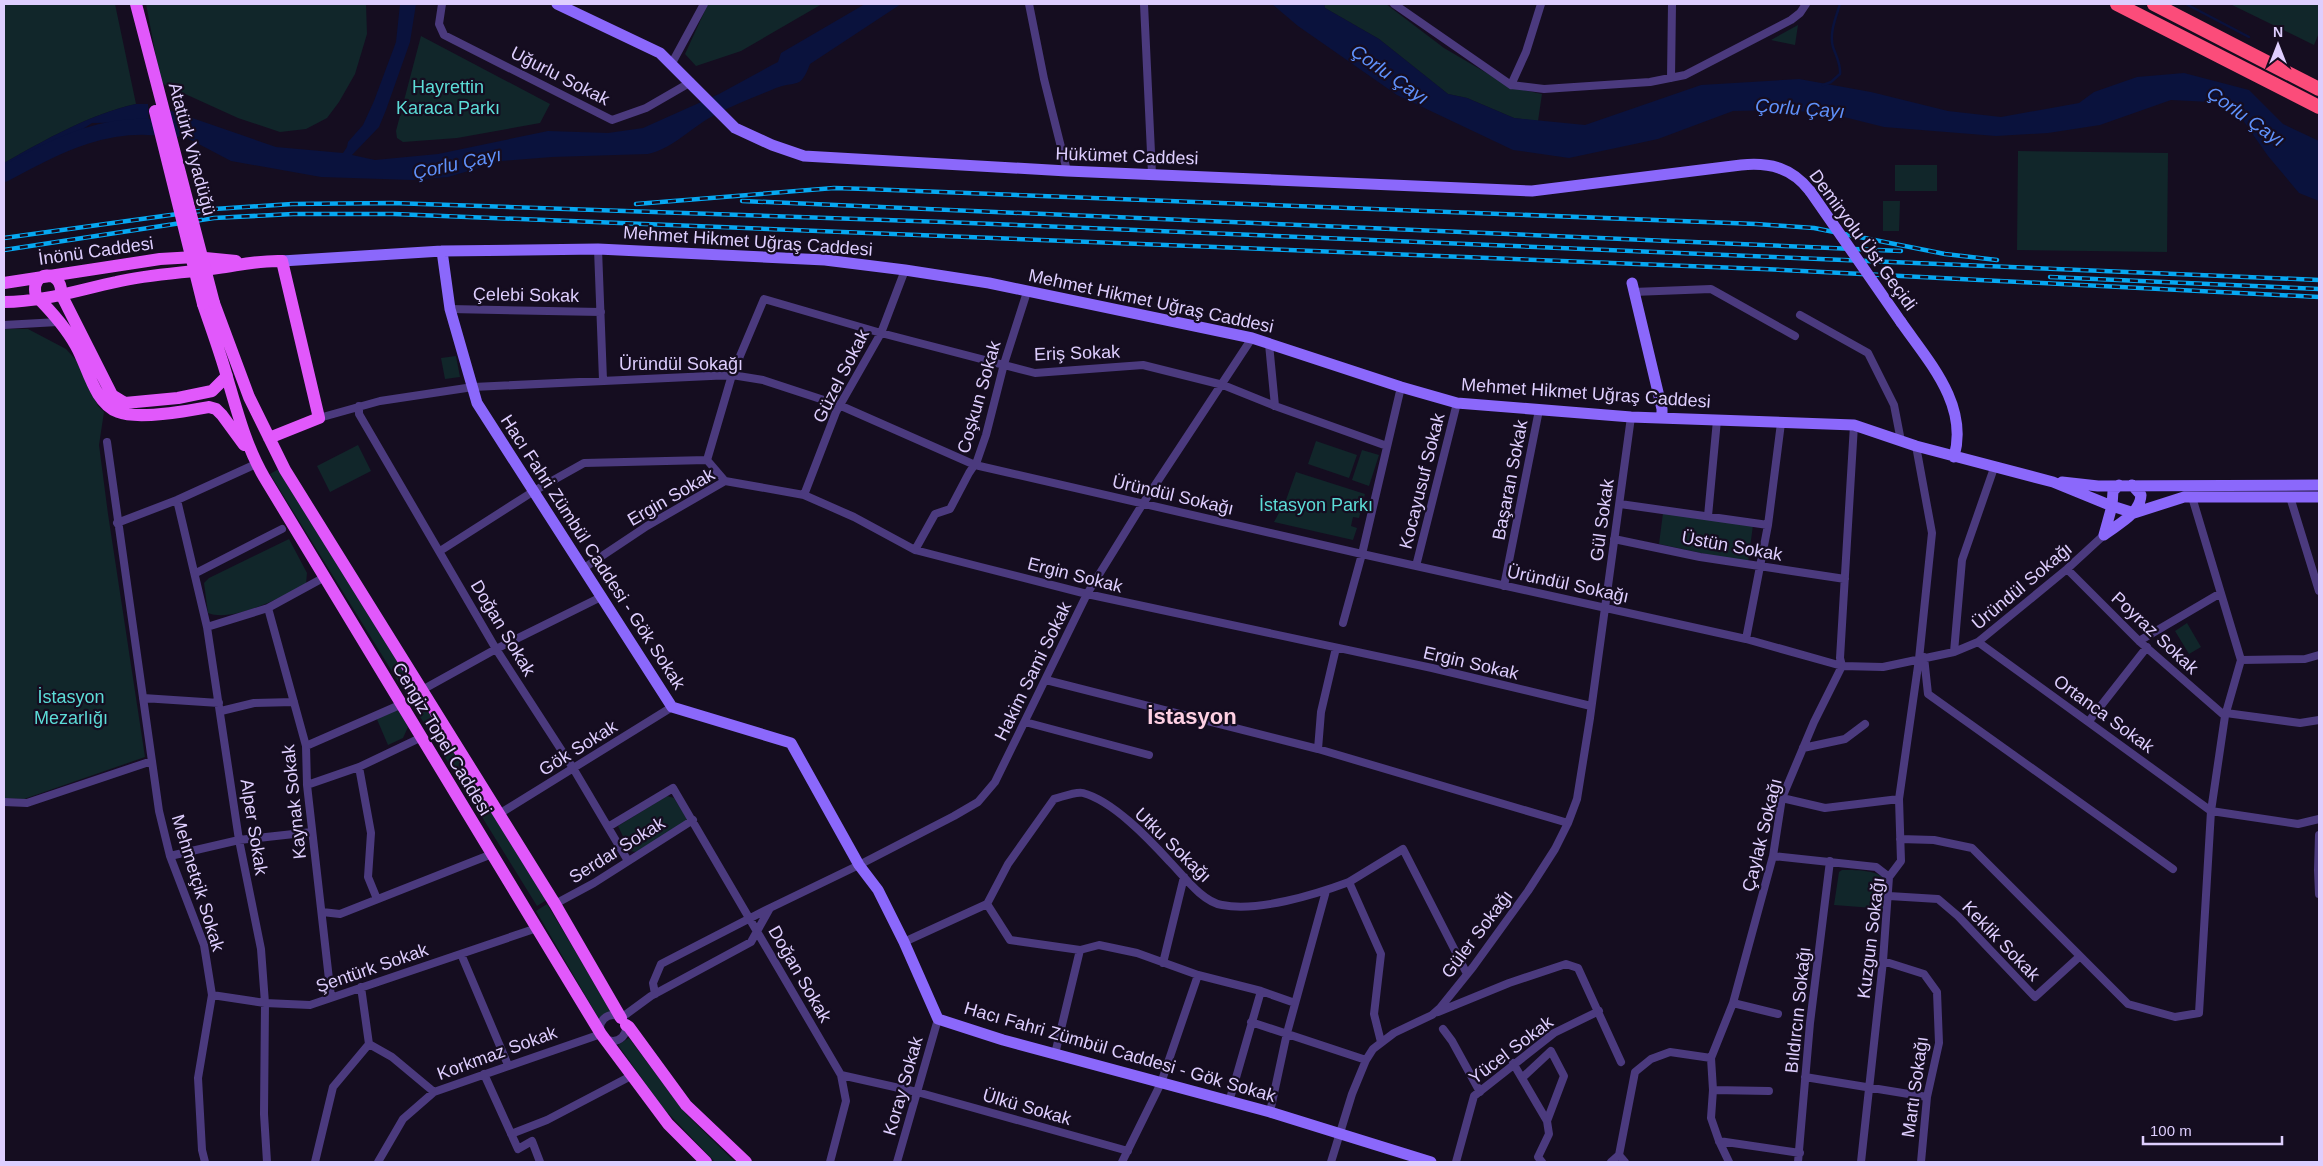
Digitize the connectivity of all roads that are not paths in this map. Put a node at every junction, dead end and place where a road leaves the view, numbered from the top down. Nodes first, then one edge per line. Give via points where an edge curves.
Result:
1 (130, 4) edge
2 (136, 4) edge
3 (442, 4) edge
4 (556, 4) edge
5 (704, 4) edge
6 (1029, 4) edge
7 (1144, 4) edge
8 (1394, 4) edge
9 (1541, 4) edge
10 (1672, 4) edge
11 (1806, 4) edge
12 (2117, 4) edge
13 (2154, 4) edge
14 (672, 64) junction
15 (1671, 78) junction
16 (694, 85) junction
17 (1511, 85) junction
18 (2319, 89) edge
19 (2319, 107) edge
20 (1067, 171) junction
21 (1152, 174) junction
22 (1532, 191) joint
23 (598, 249) junction
24 (442, 251) junction
25 (195, 257) joint
26 (282, 260) junction
27 (256, 262) junction
28 (199, 270) joint
29 (906, 270) junction
30 (47, 275) junction
31 (4, 283) edge
32 (1632, 287) joint
33 (1027, 292) junction
34 (61, 294) junction
35 (40, 301) junction
36 (4, 302) edge
37 (208, 304) junction
38 (450, 309) junction
39 (601, 312) junction
40 (1800, 316) dead end
41 (58, 322) junction
42 (4, 326) edge
43 (881, 333) junction
44 (1795, 336) dead end
45 (1252, 338) junction
46 (1269, 344) junction
47 (1004, 364) junction
48 (732, 375) junction
49 (227, 376) junction
50 (603, 380) junction
51 (1223, 384) junction
52 (473, 388) junction
53 (1401, 388) junction
54 (1457, 403) junction
55 (840, 405) junction
56 (359, 406) junction
57 (1275, 406) junction
58 (1539, 410) junction
59 (1631, 417) junction
60 (319, 418) junction
61 (1662, 418) junction
62 (1717, 420) junction
63 (1781, 423) junction
64 (1854, 425) junction
65 (269, 438) junction
66 (1901, 441) junction
67 (107, 442) dead end
68 (1388, 446) junction
69 (1916, 446) junction
70 (1954, 456) junction
71 (707, 460) junction
72 (255, 462) junction
73 (975, 465) junction
74 (1994, 468) junction
75 (725, 481) junction
76 (2053, 482) junction
77 (2119, 485) junction
78 (2132, 485) junction
79 (2319, 486) edge
80 (534, 491) junction
81 (804, 495) junction
82 (2192, 497) junction
83 (2290, 497) junction
84 (2319, 497) edge
85 (177, 500) junction
86 (1142, 504) junction
87 (1620, 504) junction
88 (2112, 506) junction
89 (2134, 512) junction
90 (1708, 516) junction
91 (117, 523) junction
92 (1768, 525) junction
93 (282, 529) dead end
94 (2104, 535) junction
95 (1614, 539) junction
96 (915, 550) junction
97 (440, 551) junction
98 (1362, 554) junction
99 (1416, 566) junction
100 (1759, 566) junction
101 (584, 568) junction
102 (2067, 569) junction
103 (196, 572) junction
104 (323, 578) junction
105 (1845, 578) junction
106 (1504, 586) junction
107 (2319, 591) edge
108 (1087, 594) junction
109 (2219, 594) junction
110 (601, 597) junction
111 (268, 608) junction
112 (1604, 608) junction
113 (1343, 623) dead end
114 (207, 627) junction
115 (1746, 639) junction
116 (2139, 641) junction
117 (1978, 642) junction
118 (2147, 647) junction
119 (1336, 648) junction
120 (496, 649) junction
121 (1954, 652) junction
122 (2319, 655) edge
123 (1921, 658) junction
124 (2241, 660) junction
125 (1842, 666) junction
126 (1046, 680) junction
127 (422, 690) junction
128 (143, 698) junction
129 (294, 702) junction
130 (402, 704) junction
131 (1590, 706) junction
132 (220, 707) junction
133 (672, 708) junction
134 (2225, 714) junction
135 (1590, 718) joint
136 (2319, 720) edge
137 (2089, 721) junction
138 (1025, 722) junction
139 (1865, 724) dead end
140 (422, 737) junction
141 (306, 746) junction
142 (1803, 748) junction
143 (1318, 749) junction
144 (1149, 755) dead end
145 (152, 761) junction
146 (358, 768) junction
147 (573, 768) junction
148 (306, 785) junction
149 (1782, 798) junction
150 (1900, 799) junction
151 (4, 802) edge
152 (2211, 812) junction
153 (499, 814) junction
154 (2319, 819) edge
155 (693, 820) junction
156 (1568, 823) junction
157 (608, 827) junction
158 (312, 832) junction
159 (2319, 836) edge
160 (1900, 839) junction
161 (239, 840) junction
162 (492, 854) junction
163 (170, 856) junction
164 (1773, 856) junction
165 (628, 861) junction
166 (1830, 861) junction
167 (859, 865) junction
168 (2173, 869) dead end
169 (1184, 877) junction
170 (1889, 877) junction
171 (1349, 882) junction
172 (1326, 890) junction
173 (2319, 894) edge
174 (1889, 896) junction
175 (377, 898) junction
176 (556, 904) junction
177 (987, 904) junction
178 (770, 908) junction
179 (322, 912) junction
180 (750, 918) junction
181 (537, 928) junction
182 (757, 931) junction
183 (904, 942) junction
184 (1080, 950) junction
185 (461, 954) junction
186 (2080, 956) junction
187 (1883, 961) junction
188 (1163, 963) junction
189 (1467, 974) junction
190 (1198, 975) junction
191 (361, 987) junction
192 (1261, 991) junction
193 (655, 994) junction
194 (212, 995) junction
195 (331, 997) junction
196 (265, 1003) junction
197 (1295, 1003) junction
198 (1733, 1003) junction
199 (1600, 1011) junction
200 (1778, 1014) dead end
201 (1432, 1015) junction
202 (938, 1019) junction
203 (624, 1022) junction
204 (1251, 1022) junction
205 (1443, 1029) dead end
206 (1286, 1033) junction
207 (601, 1034) junction
208 (1381, 1042) junction
209 (369, 1044) junction
210 (1055, 1054) junction
211 (1711, 1058) junction
212 (1366, 1060) junction
213 (1621, 1062) dead end
214 (1513, 1063) junction
215 (508, 1065) junction
216 (484, 1074) junction
217 (841, 1075) junction
218 (631, 1076) junction
219 (1805, 1077) junction
220 (1522, 1078) junction
221 (1161, 1082) junction
222 (1868, 1086) junction
223 (1713, 1090) junction
224 (434, 1092) junction
225 (917, 1092) junction
226 (1480, 1092) junction
227 (1769, 1092) dead end
228 (1926, 1096) junction
229 (1229, 1102) junction
230 (1270, 1112) junction
231 (1547, 1121) junction
232 (512, 1134) junction
233 (1339, 1134) junction
234 (1719, 1142) junction
235 (1128, 1151) junction
236 (1800, 1153) junction
237 (1619, 1155) junction
238 (205, 1162) edge
239 (268, 1162) edge
240 (315, 1162) edge
241 (378, 1162) edge
242 (540, 1162) edge
243 (706, 1162) edge
244 (746, 1162) edge
245 (830, 1162) edge
246 (897, 1162) edge
247 (1122, 1162) edge
248 (1331, 1162) edge
249 (1431, 1162) edge
250 (1456, 1162) edge
251 (1542, 1162) edge
252 (1611, 1162) edge
253 (1625, 1162) edge
254 (1729, 1162) edge
255 (1798, 1162) edge
256 (1861, 1162) edge
257 (1921, 1162) edge

1 - 37 main road, Atatürk Viyadüğü, bridge
2 - 37 main road, Atatürk Viyadüğü, bridge
3 - 16 street, Uğurlu Sokak via 439,24 444,35 612,120
4 - 14 street via 660,52
5 - 14 street
6 - 20 street
7 - 21 street
8 - 17 street
9 - 17 street via 1526,52
10 - 15 street
11 - 15 street via 1791,20 1685,75
12 - 19 highway
13 - 18 highway
14 - 16 street
15 - 17 street via 1544,89
16 - 20 street, Hükümet Caddesi via 735,128 804,156
20 - 21 street, Hükümet Caddesi
21 - 22 street, Hükümet Caddesi
22 - 70 street, Demiryolu Üst Geçidi, bridge via 1756,163 1784,169 1810,191 1950,397 1958,432
23 - 24 street, Mehmet Hikmet Uğraş Caddesi
23 - 29 street, Mehmet Hikmet Uğraş Caddesi via 816,260
23 - 39 street
24 - 26 street, Mehmet Hikmet Uğraş Caddesi
24 - 38 street, Hacı Fahri Zümbül Caddesi - Gök Sokak
25 - 27 main road, Mehmet Hikmet Uğraş Caddesi
25 - 30 main road, İnönü Caddesi
26 - 27 main road, Mehmet Hikmet Uğraş Caddesi
26 - 60 main road
27 - 28 main road, Mehmet Hikmet Uğraş Caddesi
28 - 34 main road, İnönü Caddesi via 126,279
29 - 33 street, Mehmet Hikmet Uğraş Caddesi
29 - 43 street, Güzel Sokak
30 - 31 main road, İnönü Caddesi
30 - 34 main road via 58,279 62,286
30 - 35 main road via 40,277 34,289
32 - 44 street via 1711,289
32 - 61 street
33 - 45 street, Mehmet Hikmet Uğraş Caddesi
33 - 47 street, Coşkun Sokak
34 - 35 main road
34 - 49 main road via 112,395 124,403 168,400 212,391
35 - 36 main road
35 - 41 main road
37 - 49 main road, Cengiz Topel Caddesi
37 - 65 main road, Cengiz Topel Caddesi
38 - 39 street, Çelebi Sokak
38 - 52 street, Hacı Fahri Zümbül Caddesi - Gök Sokak
39 - 50 street
40 - 66 street via 1868,353 1894,405
41 - 42 street
41 - 72 main road via 75,344 105,403 117,412 132,416 209,407 216,409
43 - 47 street, Eriş Sokak
43 - 48 street, Eriş Sokak via 764,300
43 - 55 street, Güzel Sokak
45 - 46 street, Mehmet Hikmet Uğraş Caddesi
45 - 51 street, Hakim Sami Sokak
46 - 53 street, Mehmet Hikmet Uğraş Caddesi
46 - 57 street
47 - 51 street, Eriş Sokak via 1035,373 1143,366
47 - 73 street, Coşkun Sokak
48 - 50 street, Üründül Sokağı
48 - 55 street, Üründül Sokağı via 763,380
48 - 71 street
49 - 72 main road, Cengiz Topel Caddesi via 236,413
50 - 52 street, Üründül Sokağı
51 - 57 street, Eriş Sokak
51 - 86 street, Hakim Sami Sokak
52 - 56 street, Üründül Sokağı
52 - 80 street, Hacı Fahri Zümbül Caddesi - Gök Sokak via 476,403
53 - 54 street, Mehmet Hikmet Uğraş Caddesi
53 - 68 street
54 - 58 street, Mehmet Hikmet Uğraş Caddesi
54 - 99 street, Kocayusuf Sokak
55 - 73 street, Üründül Sokağı
55 - 81 street, Güzel Sokak
56 - 60 street, Üründül Sokağı
56 - 97 street, Doğan Sokak via 359,414
57 - 68 street, Eriş Sokak
58 - 59 street, Mehmet Hikmet Uğraş Caddesi
58 - 106 street, Başaran Sokak
59 - 61 street, Mehmet Hikmet Uğraş Caddesi
59 - 87 street, Gül Sokak
60 - 65 main road
61 - 62 street, Mehmet Hikmet Uğraş Caddesi
62 - 63 street, Mehmet Hikmet Uğraş Caddesi
62 - 90 street
63 - 64 street, Mehmet Hikmet Uğraş Caddesi
63 - 92 street
64 - 66 street, Mehmet Hikmet Uğraş Caddesi
64 - 105 street, Çaylak Sokağı
65 - 127 main road, Cengiz Topel Caddesi via 285,470
66 - 69 street, Mehmet Hikmet Uğraş Caddesi
67 - 91 street, Mehmetçik Sokak
68 - 98 street
69 - 70 street, Mehmet Hikmet Uğraş Caddesi
69 - 123 street via 1932,533
70 - 74 street, Mehmet Hikmet Uğraş Caddesi
71 - 75 street
71 - 80 street via 584,463
72 - 85 street
72 - 104 main road, Cengiz Topel Caddesi
73 - 86 street, Üründül Sokağı
73 - 96 street, Coşkun Sokak via 950,509 935,514
74 - 76 street, Mehmet Hikmet Uğraş Caddesi
74 - 121 street via 1962,560
75 - 81 street, Ergin Sokak
75 - 101 street, Ergin Sokak via 647,526
76 - 77 street, Mehmet Hikmet Uğraş Caddesi
76 - 88 street, Mehmet Hikmet Uğraş Caddesi
77 - 78 street, Mehmet Hikmet Uğraş Caddesi
77 - 88 street via 2113,491
78 - 79 street, Mehmet Hikmet Uğraş Caddesi
78 - 89 street via 2140,495 2140,504
80 - 97 street
80 - 101 street, Hacı Fahri Zümbül Caddesi - Gök Sokak
81 - 96 street, Ergin Sokak via 854,516
82 - 83 street
82 - 89 street
82 - 109 street
83 - 84 street
83 - 107 street
85 - 91 street
85 - 103 street, Alper Sokak
86 - 98 street, Üründül Sokağı
86 - 108 street, Hakim Sami Sokak
87 - 90 street
87 - 95 street, Gül Sokak
88 - 89 street, Mehmet Hikmet Uğraş Caddesi
88 - 94 street
89 - 94 street
90 - 92 street
91 - 128 street, Mehmetçik Sokak
92 - 100 street
93 - 103 street
94 - 102 street, Üründül Sokağı
95 - 100 street, Üstün Sokak
95 - 112 street, Gül Sokak
96 - 108 street, Ergin Sokak
97 - 120 street, Doğan Sokak
98 - 99 street, Üründül Sokağı
98 - 113 street
99 - 106 street, Üründül Sokağı
100 - 105 street, Üstün Sokak
100 - 115 street
101 - 110 street, Hacı Fahri Zümbül Caddesi - Gök Sokak
102 - 116 street, Poyraz Sokak
102 - 117 street, Üründül Sokağı
103 - 114 street, Alper Sokak
104 - 111 street
104 - 130 main road, Cengiz Topel Caddesi
105 - 125 street, Çaylak Sokağı
106 - 112 street, Üründül Sokağı
108 - 119 street, Ergin Sokak
108 - 126 street, Hakim Sami Sokak
109 - 116 street
109 - 124 street
110 - 120 street
110 - 133 street, Hacı Fahri Zümbül Caddesi - Gök Sokak
111 - 114 street
111 - 129 street, Kaynak Sokak
112 - 115 street, Üründül Sokağı
112 - 131 street, Gül Sokak
114 - 132 street, Alper Sokak
115 - 125 street, Üründül Sokağı
116 - 118 street, Poyraz Sokak
117 - 121 street, Üründül Sokağı
117 - 137 street, Ortanca Sokak
118 - 134 street, Poyraz Sokak
118 - 137 street
119 - 131 street, Ergin Sokak
119 - 143 street via 1321,712
120 - 127 street
120 - 147 street, Doğan Sokak
121 - 123 street, Üründül Sokağı
122 - 124 street via 2305,659
123 - 125 street, Üründül Sokağı via 1884,667
123 - 150 street, Kuzgun Sokağı
123 - 168 street via 1928,694
124 - 134 street
125 - 142 street, Çaylak Sokağı
126 - 138 street, Hakim Sami Sokak
126 - 143 street
127 - 153 main road, Cengiz Topel Caddesi
128 - 132 street
128 - 145 street, Mehmetçik Sokak
129 - 132 street
129 - 141 street, Kaynak Sokak
130 - 140 main road, Cengiz Topel Caddesi
130 - 141 street
131 - 135 street, Gül Sokak
132 - 161 street, Alper Sokak
133 - 147 street, Gök Sokak
133 - 167 street, Hacı Fahri Zümbül Caddesi - Gök Sokak via 791,743
134 - 136 street via 2300,723
134 - 152 street
135 - 156 street, Güler Sokağı via 1576,799
137 - 152 street, Ortanca Sokak
138 - 144 street
138 - 167 street, Hakim Sami Sokak via 995,782 978,802
139 - 142 street via 1845,739
140 - 146 street
140 - 162 main road, Cengiz Topel Caddesi
141 - 148 street, Kaynak Sokak
142 - 149 street, Çaylak Sokağı
143 - 156 street
145 - 151 street via 27,803
145 - 163 street, Mehmetçik Sokak
146 - 148 street
146 - 175 street via 371,833 368,878
147 - 153 street, Gök Sokak
147 - 157 street, Doğan Sokak
148 - 158 street, Kaynak Sokak
149 - 150 street via 1825,808
149 - 164 street, Çaylak Sokağı
150 - 160 street, Kuzgun Sokağı
152 - 154 street via 2298,824
152 - 186 street via 2199,1014 2176,1017 2128,1004
153 - 176 main road, Cengiz Topel Caddesi
155 - 157 street, Doğan Sokak via 674,788
155 - 165 street, Serdar Sokak
155 - 180 street, Doğan Sokak
156 - 189 street, Güler Sokağı via 1528,892
157 - 165 street, Doğan Sokak
158 - 161 street
158 - 179 street, Kaynak Sokak
159 - 173 street
160 - 170 street, Kuzgun Sokağı via 1901,861
160 - 186 street via 1934,840 1972,848
161 - 163 street
161 - 196 street, Alper Sokak via 261,949
162 - 175 street
162 - 181 main road, Cengiz Topel Caddesi
163 - 194 street, Mehmetçik Sokak via 204,945
164 - 166 street
164 - 198 street, Çaylak Sokağı
165 - 176 street, Serdar Sokak
166 - 170 street via 1876,867
166 - 219 street, Bıldırcın Sokağı
167 - 178 street, Hakim Sami Sokak
167 - 183 street, Hacı Fahri Zümbül Caddesi - Gök Sokak via 878,890
169 - 172 street, Utku Sokağı via 1196,890 1220,905 1252,908
169 - 177 street, Utku Sokağı via 1112,808 1082,793 1054,799 1008,864
169 - 188 street
170 - 174 street, Kuzgun Sokağı
171 - 172 street, Utku Sokağı
171 - 189 street, Utku Sokağı via 1403,849
171 - 208 street via 1382,954 1374,1014
172 - 197 street
174 - 186 street, Keklik Sokak via 1938,900 1958,916 2035,997
174 - 187 street, Kuzgun Sokağı
175 - 179 street via 340,914
176 - 203 main road, Cengiz Topel Caddesi
177 - 183 street
177 - 184 street via 1010,940
178 - 180 street, Hakim Sami Sokak
178 - 182 street
179 - 195 street, Kaynak Sokak
180 - 182 street, Doğan Sokak
180 - 193 street, Hakim Sami Sokak via 661,964 653,983
181 - 185 street, Şentürk Sokak
181 - 207 main road, Cengiz Topel Caddesi
182 - 193 street via 751,942
182 - 217 street, Doğan Sokak
183 - 202 street, Hacı Fahri Zümbül Caddesi - Gök Sokak
184 - 188 street via 1099,945
184 - 210 street
185 - 191 street, Şentürk Sokak
185 - 215 street
187 - 222 street, Kuzgun Sokağı
187 - 228 street, Martı Sokağı via 1924,974 1937,992 1939,1043
188 - 190 street
189 - 201 street, Güler Sokağı
190 - 192 street
190 - 221 street
191 - 195 street, Şentürk Sokak
191 - 209 street
192 - 197 street
192 - 204 street
193 - 203 street
194 - 196 street, Şentürk Sokak
194 - 238 street, Mehmetçik Sokak via 198,1078
195 - 196 street, Şentürk Sokak via 310,1005
196 - 239 street, Alper Sokak via 264,1114
197 - 206 street
198 - 200 street
198 - 211 street, Çaylak Sokağı
199 - 201 street via 1578,968 1566,964 1509,983
199 - 213 street
199 - 214 street, Yücel Sokak via 1554,1032
201 - 208 street, Güler Sokağı
202 - 210 street, Hacı Fahri Zümbül Caddesi - Gök Sokak
202 - 225 street, Koray Sokak
203 - 207 street via 624,1034 619,1039 610,1040
203 - 207 street via 614,1015 606,1017 601,1024
203 - 244 main road, Cengiz Topel Caddesi via 686,1105
204 - 206 street
204 - 229 street
205 - 226 street
206 - 212 street
206 - 230 street
207 - 215 street, Korkmaz Sokak
207 - 218 main road, Cengiz Topel Caddesi
208 - 212 street, Güler Sokağı
209 - 224 street via 392,1057
209 - 240 street via 333,1087
210 - 221 street, Hacı Fahri Zümbül Caddesi - Gök Sokak
211 - 223 street, Çaylak Sokağı
211 - 237 street via 1670,1052 1651,1059 1636,1072
212 - 233 street, Güler Sokağı
214 - 220 street
214 - 226 street, Yücel Sokak
215 - 216 street, Korkmaz Sokak
216 - 224 street, Korkmaz Sokak
216 - 232 street
217 - 225 street
217 - 245 street, Doğan Sokak via 846,1101
218 - 232 street via 547,1120
218 - 243 main road, Cengiz Topel Caddesi via 668,1124
219 - 222 street
219 - 236 street, Bıldırcın Sokağı
220 - 231 street
220 - 231 street, Yücel Sokak via 1551,1051 1564,1076
221 - 229 street, Hacı Fahri Zümbül Caddesi - Gök Sokak
221 - 235 street
222 - 228 street
222 - 256 street, Kuzgun Sokağı
223 - 227 street
223 - 234 street, Çaylak Sokağı via 1711,1118
224 - 241 street, Korkmaz Sokak via 403,1119
225 - 235 street, Ülkü Sokak
225 - 246 street, Koray Sokak
226 - 250 street, Yücel Sokak via 1474,1096
228 - 257 street, Martı Sokağı
229 - 230 street, Hacı Fahri Zümbül Caddesi - Gök Sokak
230 - 233 street, Hacı Fahri Zümbül Caddesi - Gök Sokak
231 - 251 street via 1548,1134 1538,1157
232 - 242 street via 518,1149 532,1141
233 - 248 street
233 - 249 street, Hacı Fahri Zümbül Caddesi - Gök Sokak
234 - 236 street
234 - 254 street, Çaylak Sokağı
235 - 247 street
236 - 255 street, Bıldırcın Sokağı
237 - 252 street
237 - 253 street

